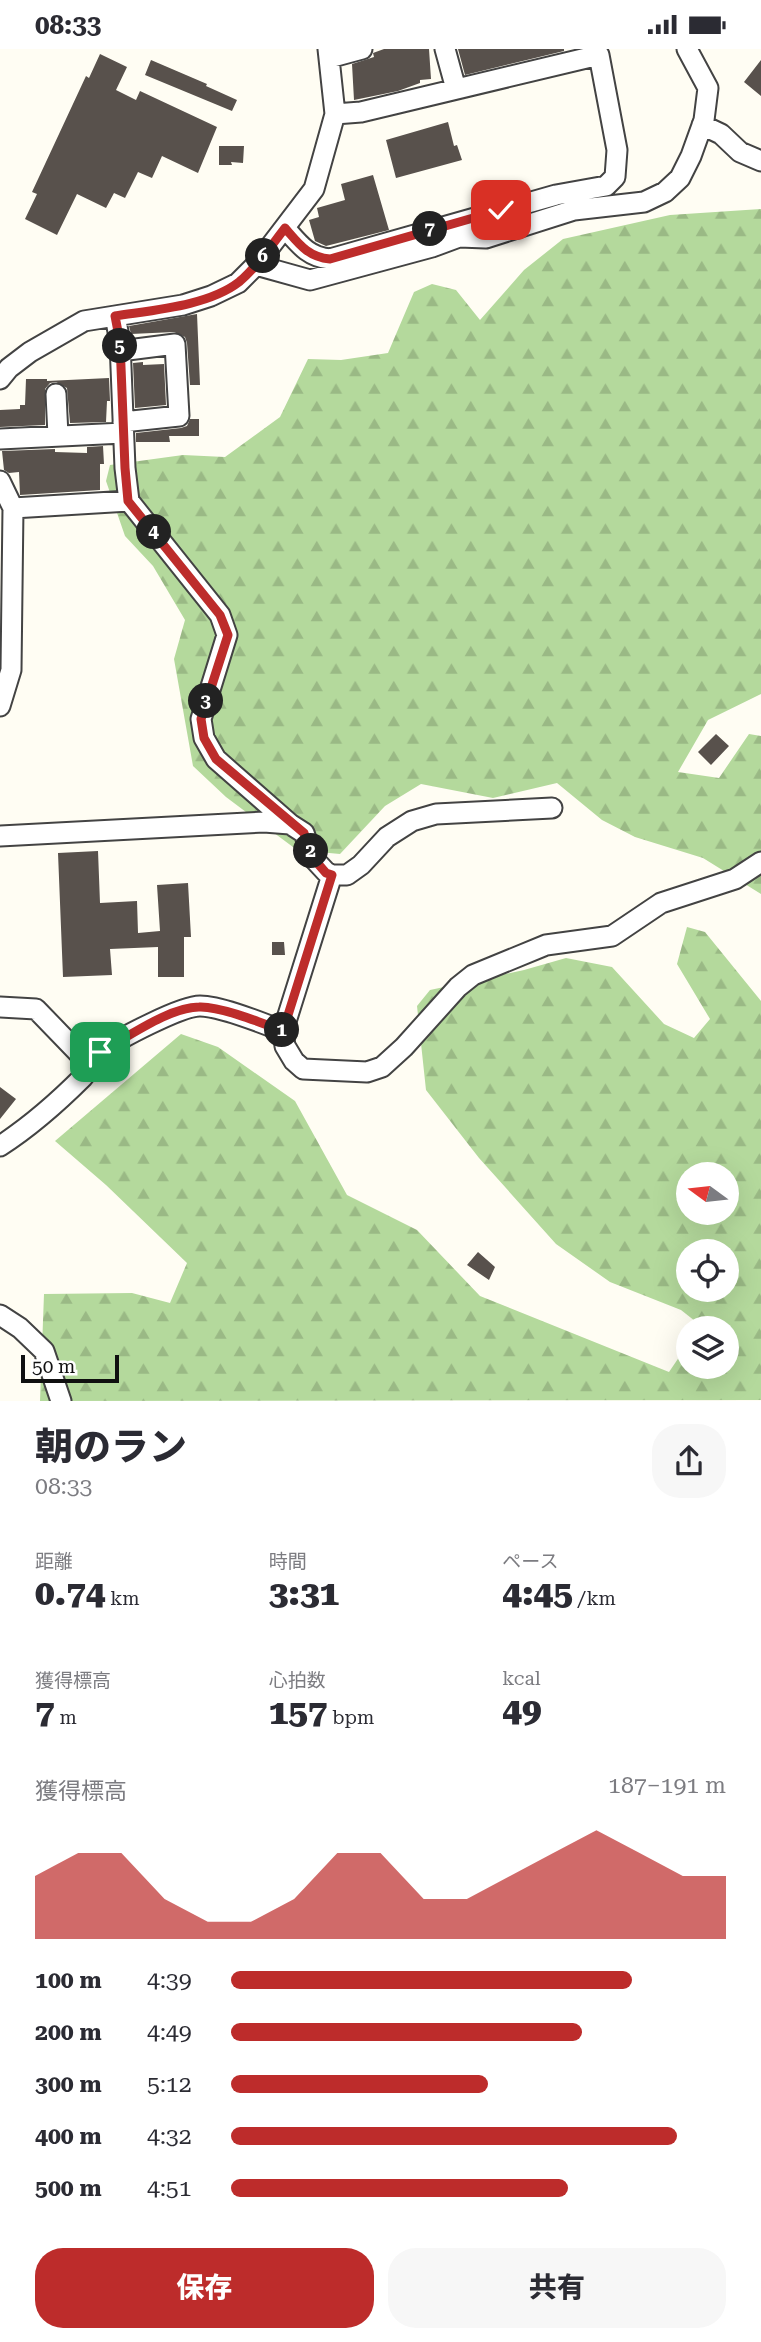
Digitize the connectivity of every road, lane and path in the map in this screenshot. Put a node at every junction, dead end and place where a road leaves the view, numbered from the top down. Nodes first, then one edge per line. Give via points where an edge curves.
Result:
1 (362, 49) edge
2 (445, 49) edge
3 (687, 49) edge
4 (329, 53) edge
5 (456, 89) junction
6 (335, 114) junction
7 (702, 125) junction
8 (761, 160) edge
9 (285, 228) junction
10 (256, 265) junction
11 (115, 316) junction
12 (120, 351) junction
13 (0, 379) edge
14 (56, 394) dead end
15 (123, 427) junction
16 (58, 436) junction
17 (0, 439) edge
18 (0, 481) edge
19 (128, 501) junction
20 (13, 508) junction
21 (0, 706) edge
22 (552, 808) dead end
23 (290, 824) junction
24 (0, 836) edge
25 (761, 863) edge
26 (332, 875) junction
27 (0, 1007) edge
28 (283, 1031) junction
29 (92, 1067) junction
30 (0, 1146) edge
31 (0, 1315) edge
32 (61, 1401) edge

1 - 4 street
2 - 5 street
3 - 7 street via 708,88
4 - 6 street
5 - 6 street via 361,113
5 - 9 street via 599,55 617,150 615,177 606,186 556,195 330,259 315,258
6 - 9 street via 314,189
7 - 8 street via 721,134 740,152
7 - 10 street via 680,178 644,202 574,210 486,238 459,237 310,280
9 - 10 street
10 - 11 street via 238,283 211,296
11 - 12 street
11 - 13 street via 84,321 30,352
12 - 15 street
12 - 15 street via 175,344 179,416
14 - 16 street
15 - 16 street
15 - 19 street
16 - 17 street
18 - 20 street
19 - 20 street
19 - 23 street via 220,615 228,635 201,719 204,738 216,759
20 - 21 street via 11,670
22 - 26 street via 436,814 412,821 387,837 347,875
23 - 24 street
23 - 26 street via 304,833 313,858
25 - 28 street via 735,879 661,904 612,936 546,945 473,975 382,1067 367,1072 303,1069 285,1046
26 - 28 street
27 - 29 street via 36,1009
28 - 29 street via 202,1006 189,1008 100,1052
29 - 30 street via 59,1101
31 - 32 street via 44,1351

